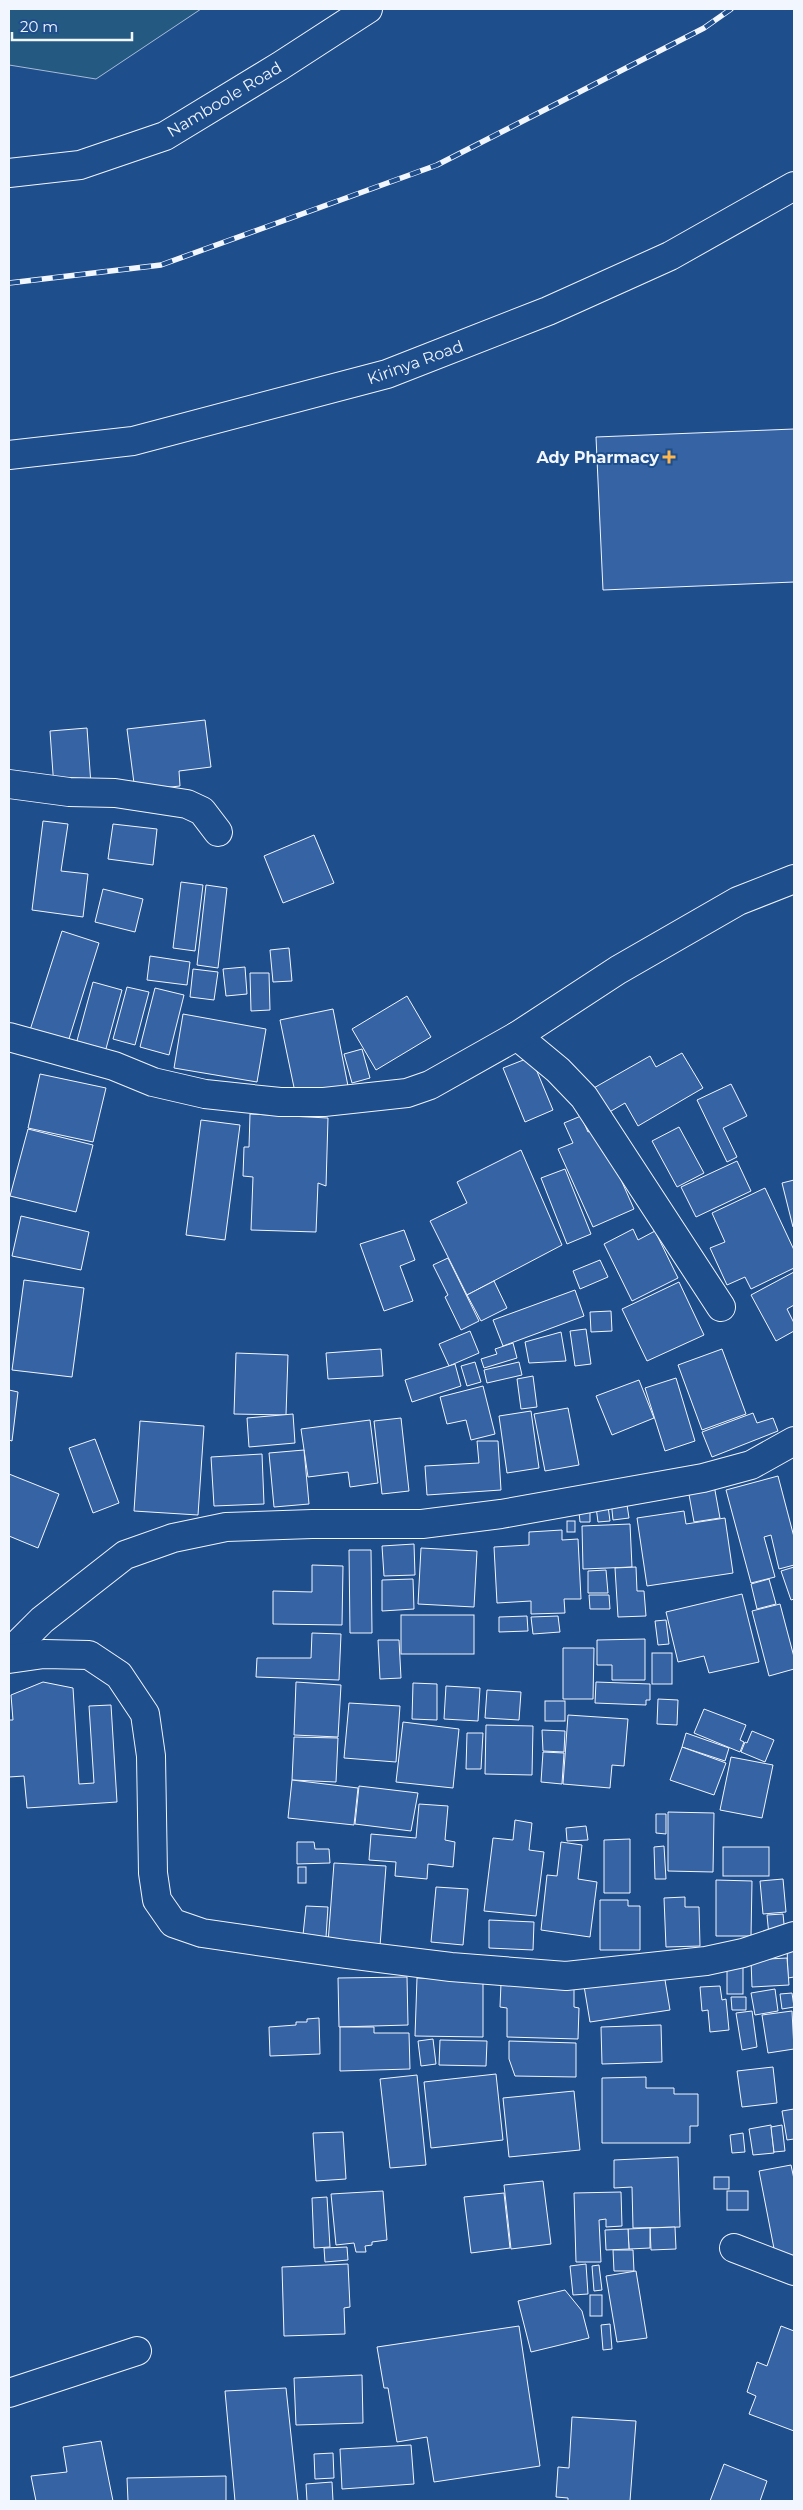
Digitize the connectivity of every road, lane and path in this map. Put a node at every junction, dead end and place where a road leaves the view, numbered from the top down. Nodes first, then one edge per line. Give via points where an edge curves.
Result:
1 (368, 9) edge
2 (9, 174) edge
3 (794, 186) edge
4 (9, 455) edge
5 (9, 784) edge
6 (218, 832) dead end
7 (794, 879) edge
8 (517, 1036) junction
9 (9, 1037) edge
10 (721, 1307) dead end
11 (794, 1441) edge
12 (9, 1653) edge
13 (9, 1659) edge
14 (794, 1936) edge
15 (734, 2248) dead end
16 (794, 2271) edge
17 (137, 2351) dead end
18 (9, 2393) edge

1 - 2 street, Namboole Road via 165,136 80,166
3 - 4 street, Kirinya Road via 670,256 548,311 387,374 133,441
5 - 6 street via 69,792 115,793 188,804 202,811
7 - 8 street via 738,901 618,970
8 - 9 street via 430,1085 406,1093 324,1102 280,1102 205,1094 153,1082 114,1066
8 - 10 street via 584,1097
11 - 12 street via 750,1465 703,1478 501,1514 422,1524 226,1527 173,1538 125,1555 42,1620
13 - 14 street via 44,1654 89,1655 119,1675 145,1714 151,1756 153,1873 157,1900 173,1923 202,1933 346,1954 566,1976 706,1961
15 - 16 street
17 - 18 street

